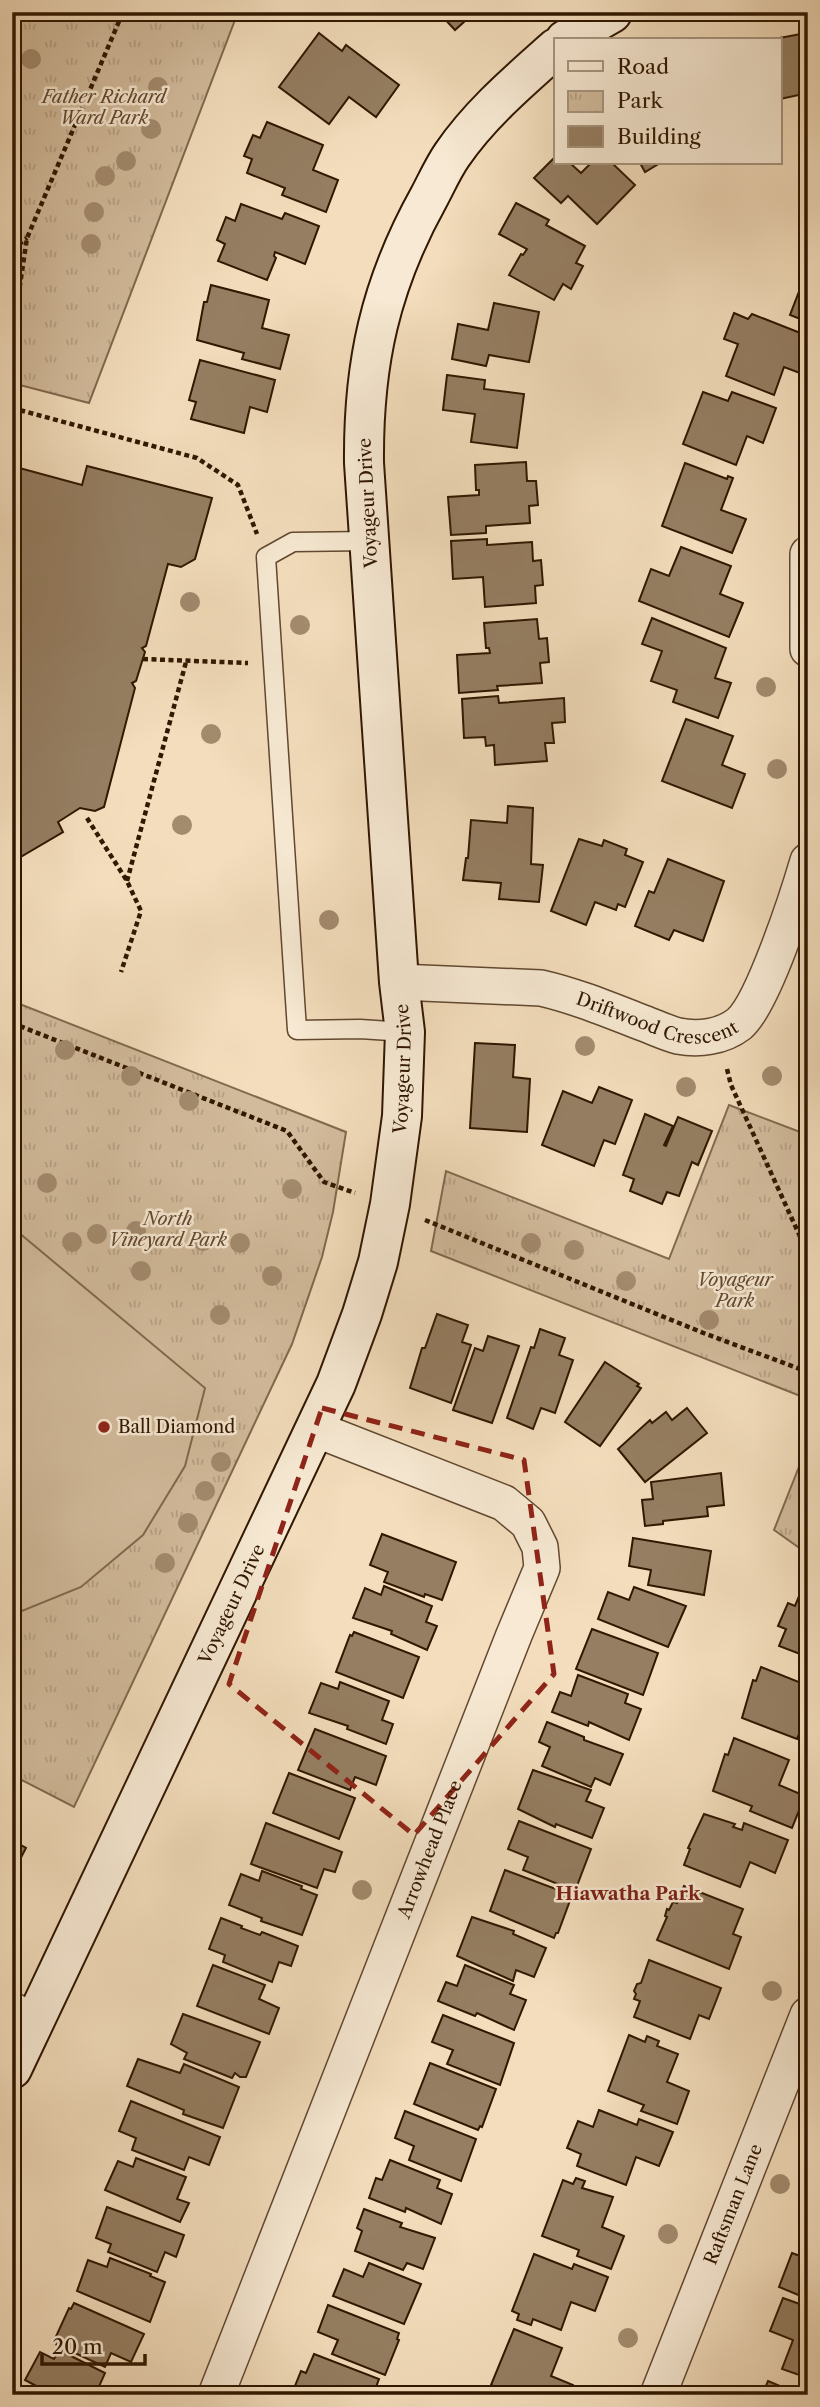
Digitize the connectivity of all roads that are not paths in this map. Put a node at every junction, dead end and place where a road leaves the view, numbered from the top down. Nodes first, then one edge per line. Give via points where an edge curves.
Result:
1 (612, 12) edge
2 (568, 38) edge
3 (554, 50) edge
4 (369, 541) junction
5 (808, 554) edge
6 (808, 649) edge
7 (808, 861) edge
8 (399, 982) junction
9 (405, 1032) junction
10 (315, 1429) junction
11 (808, 2015) edge
12 (24, 2016) edge
13 (12, 2069) edge
14 (216, 2395) edge
15 (658, 2395) edge

1 - 2 street
3 - 4 street, Voyageur Drive via 503,95 452,155 412,227 383,300 366,382
4 - 8 street, Voyageur Drive
4 - 9 lane via 292,542 266,557 297,1030
5 - 6 street
7 - 8 street, Driftwood Crescent via 753,1008 739,1024 717,1035 698,1039 675,1035 541,988
8 - 9 street, Voyageur Drive
9 - 10 street, Voyageur Drive via 402,1116 378,1262 336,1384
10 - 12 street, Voyageur Drive
10 - 14 street, Arrowhead Place via 504,1503 528,1523 540,1547 542,1568
11 - 15 street, Raftsman Lane
12 - 13 street, Voyageur Drive

